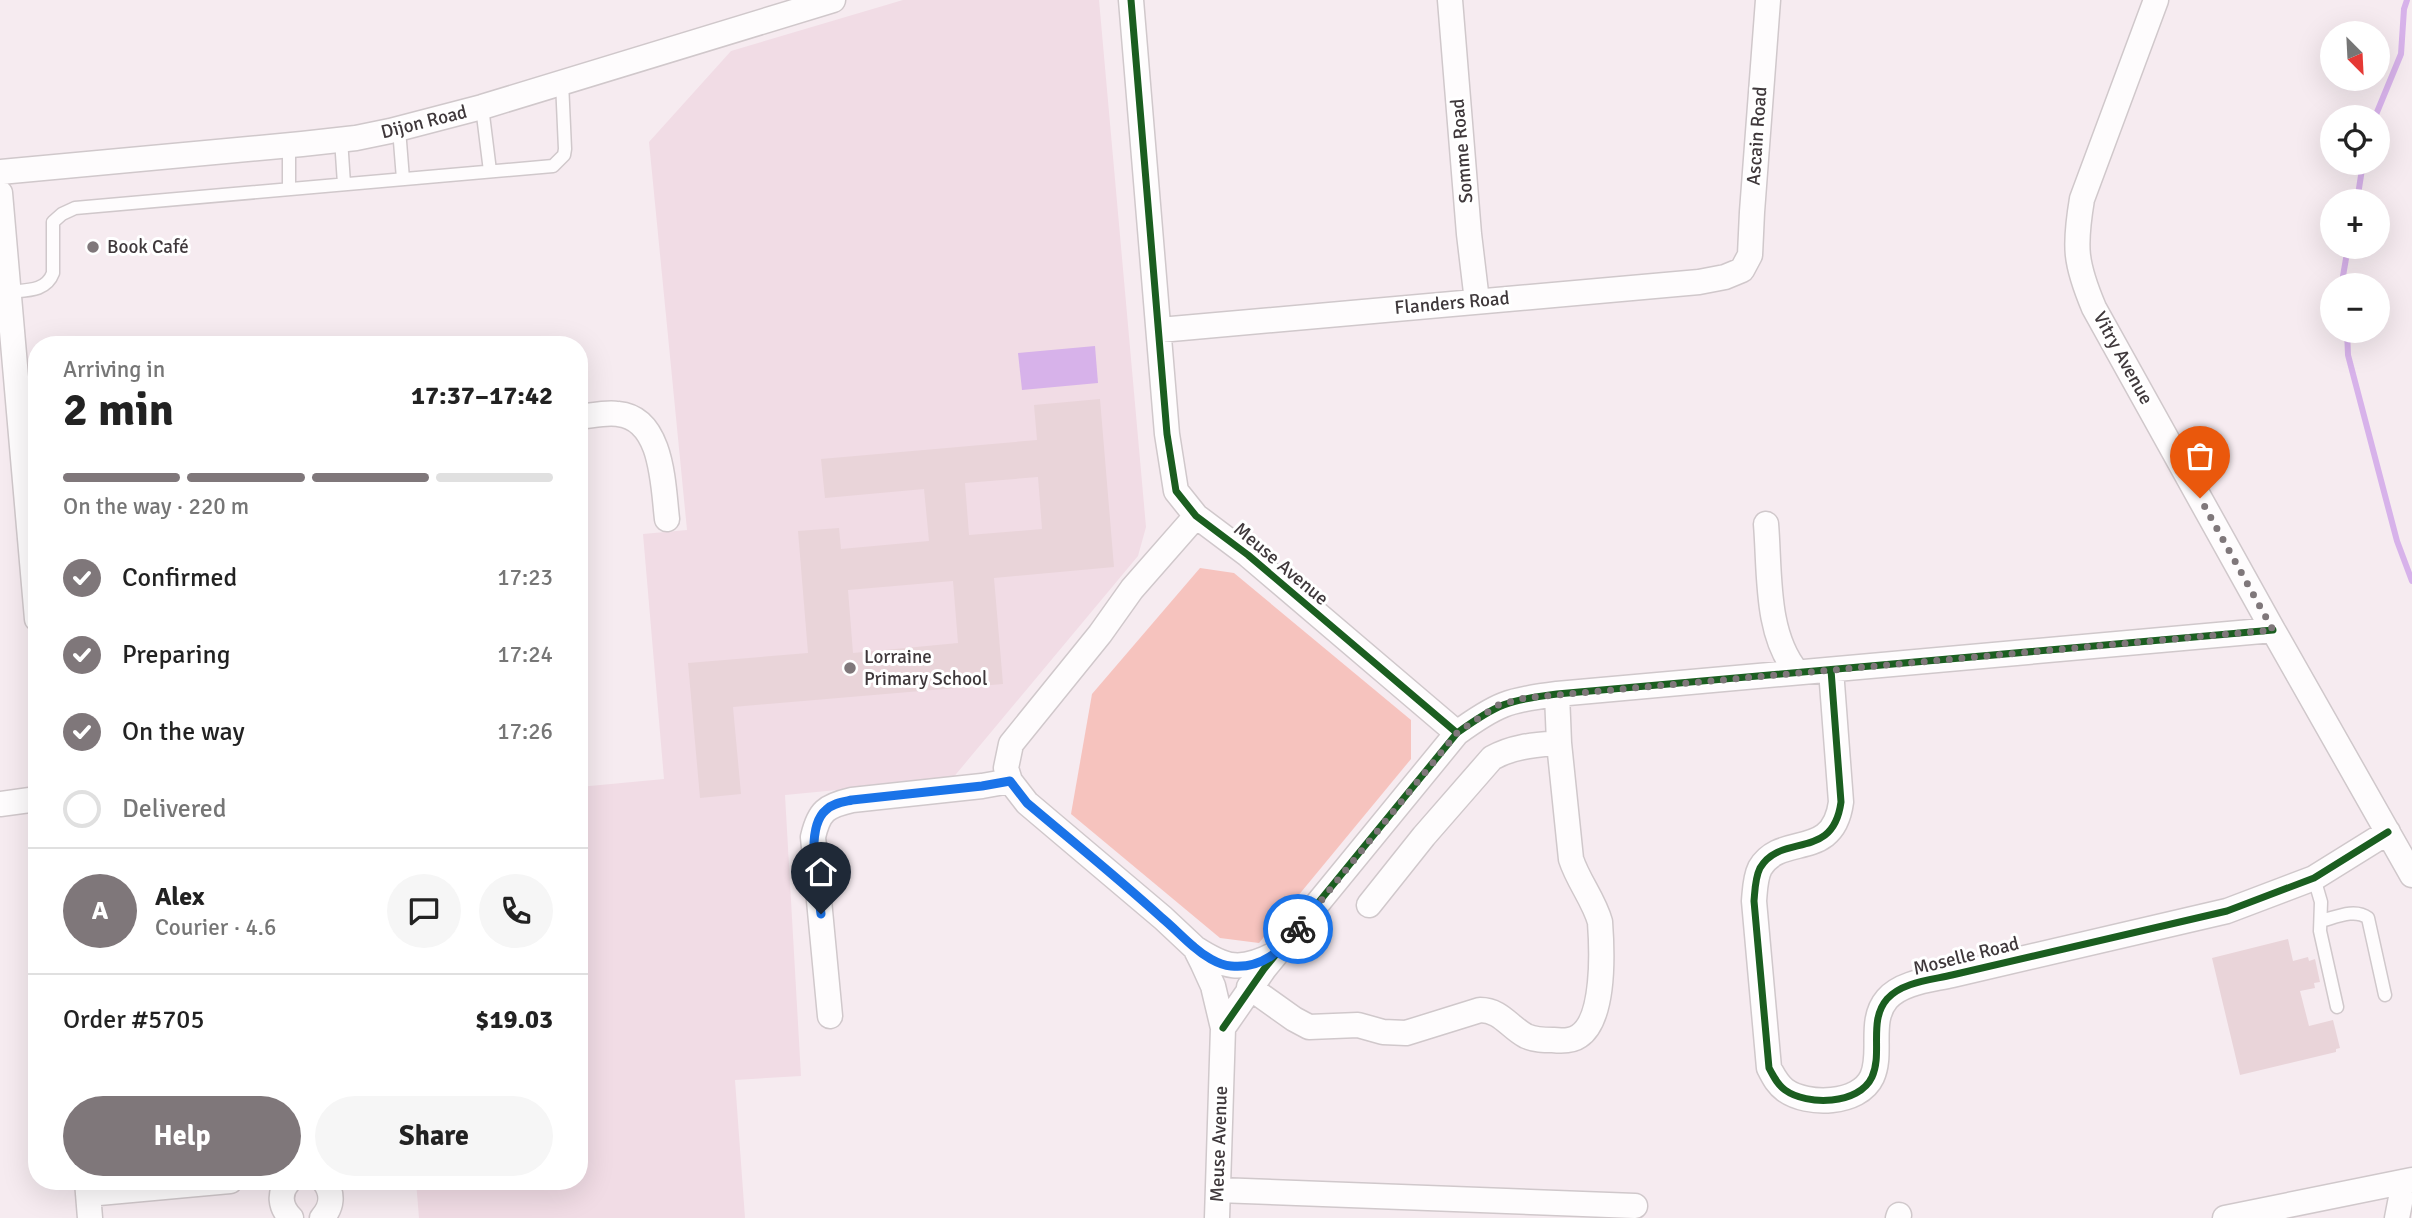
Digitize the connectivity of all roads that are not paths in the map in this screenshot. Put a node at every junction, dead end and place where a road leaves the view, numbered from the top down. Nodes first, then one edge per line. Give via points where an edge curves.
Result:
1 (833, 0) edge
2 (1131, 0) edge
3 (1450, 0) edge
4 (1768, 0) edge
5 (2156, 0) edge
6 (562, 82) junction
7 (482, 107) junction
8 (399, 129) junction
9 (341, 139) junction
10 (289, 145) junction
11 (490, 171) junction
12 (0, 172) edge
13 (403, 179) junction
14 (344, 184) junction
15 (289, 189) junction
16 (0, 192) edge
17 (1742, 270) joint
18 (8, 292) junction
19 (1476, 301) junction
20 (1160, 330) junction
21 (588, 416) edge
22 (28, 450) edge
23 (1196, 516) junction
24 (667, 519) dead end
25 (1766, 524) dead end
26 (2273, 630) junction
27 (1831, 670) junction
28 (1797, 673) junction
29 (1557, 695) junction
30 (1457, 733) junction
31 (1559, 743) junction
32 (1010, 781) junction
33 (28, 800) edge
34 (0, 804) edge
35 (2388, 831) junction
36 (2412, 875) edge
37 (2314, 878) junction
38 (1369, 905) dead end
39 (2321, 920) junction
40 (1195, 948) junction
41 (1278, 952) junction
42 (1250, 987) junction
43 (2385, 995) dead end
44 (2337, 1007) dead end
45 (830, 1016) dead end
46 (1223, 1028) junction
47 (2408, 1181) edge
48 (155, 1190) edge
49 (284, 1190) edge
50 (329, 1190) edge
51 (1218, 1190) junction
52 (89, 1198) edge
53 (1635, 1206) dead end
54 (1433, 1208) edge
55 (291, 1218) edge
56 (321, 1218) edge
57 (1217, 1218) edge
58 (2225, 1218) edge
59 (2397, 1218) edge

1 - 6 street, Dijon Road
2 - 20 street, Meuse Avenue
3 - 19 street, Somme Road
4 - 17 street, Ascain Road via 1750,256
5 - 26 street, Vitry Avenue via 2082,199 2077,230 2081,276 2094,308
6 - 7 street, Dijon Road
6 - 11 lane via 564,155 554,166
7 - 8 street, Dijon Road
7 - 11 lane
8 - 9 street, Dijon Road
8 - 13 lane
9 - 10 street, Dijon Road
9 - 14 lane
10 - 12 street, Dijon Road
10 - 15 lane
11 - 13 lane
13 - 14 lane
14 - 15 lane
15 - 18 lane via 75,208 53,222 51,280 38,289
16 - 18 street
17 - 19 street, Flanders Road via 1699,282
18 - 22 street
19 - 20 street, Flanders Road
20 - 23 street, Meuse Avenue via 1176,491
21 - 24 street via 619,414 651,436 660,460
23 - 30 street, Meuse Avenue
23 - 32 street via 1132,589 1011,744 1006,768
25 - 28 street via 1777,635
26 - 27 street
26 - 35 street, Vitry Avenue
27 - 28 street
27 - 37 street, Moselle Road via 1839,815 1829,833 1818,840 1768,859 1755,882 1769,1068 1776,1083 1796,1096 1845,1097 1866,1086 1875,1066 1881,1009 1896,991 2227,911
28 - 29 street
29 - 30 street via 1498,705
29 - 31 street
30 - 41 street, Meuse Avenue
31 - 38 street via 1519,747 1492,758
31 - 42 street via 1571,859 1597,910 1601,930 1598,999 1593,1018 1578,1037 1539,1040 1491,1010 1406,1033 1358,1025 1309,1027
32 - 40 street, Meuse Avenue via 1027,803
32 - 45 street via 852,800 824,811 814,837
33 - 34 street
35 - 36 street, Vitry Avenue
35 - 37 street, Moselle Road
37 - 39 lane
39 - 43 lane via 2356,912 2368,918
39 - 44 lane
40 - 41 street, Meuse Avenue via 1229,966 1248,966
40 - 46 street, Meuse Avenue via 1213,986
41 - 42 street, Meuse Avenue
42 - 46 street, Meuse Avenue
46 - 51 street, Meuse Avenue
47 - 58 street
47 - 59 street
48 - 52 street
49 - 55 street via 281,1201
50 - 56 street via 331,1202
51 - 54 street
51 - 57 street, Meuse Avenue
53 - 54 street

